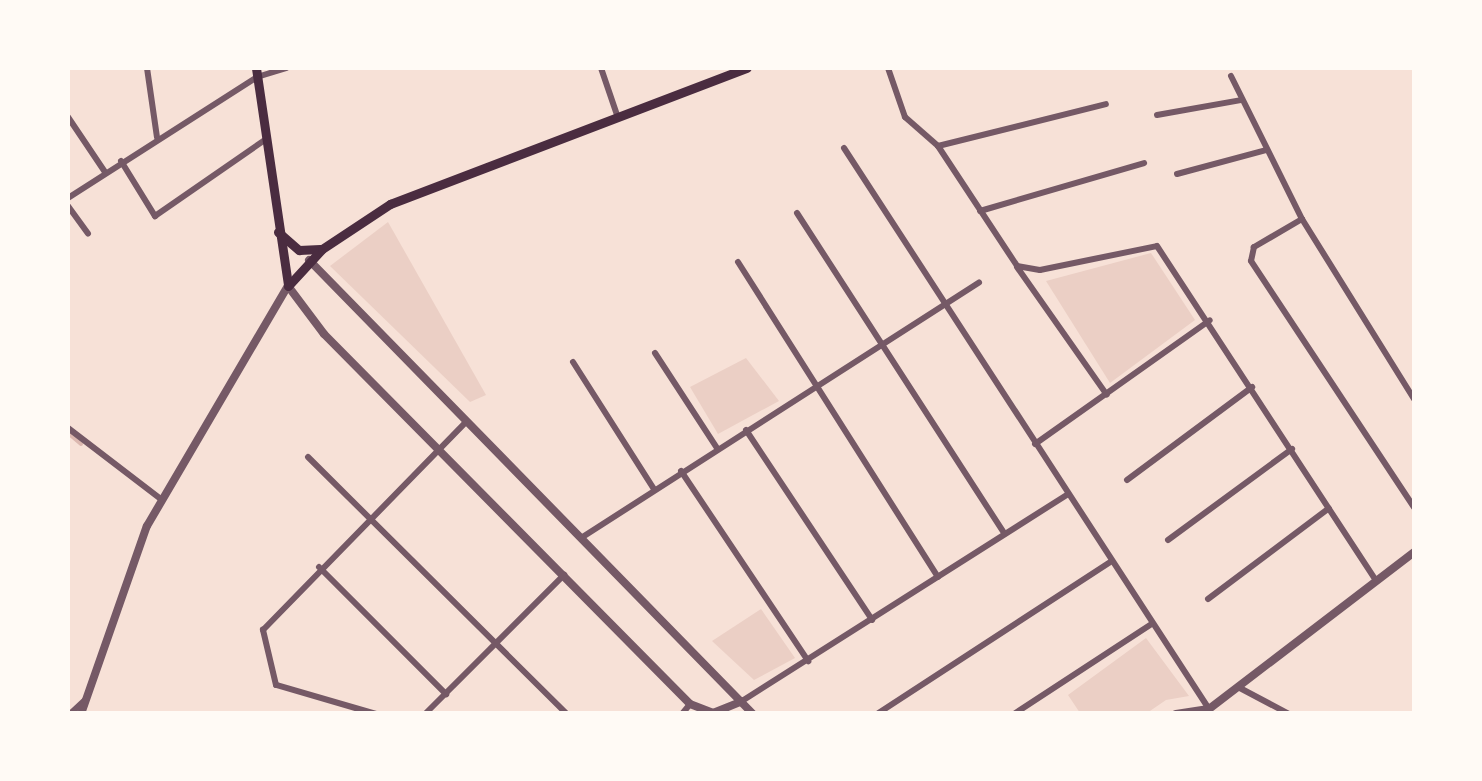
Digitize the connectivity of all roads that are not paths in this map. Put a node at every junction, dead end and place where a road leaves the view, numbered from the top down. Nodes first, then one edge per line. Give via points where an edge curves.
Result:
1 (147, 68) edge
2 (287, 68) edge
3 (601, 68) edge
4 (748, 68) edge
5 (888, 68) edge
6 (257, 72) edge
7 (1231, 76) dead end
8 (1241, 100) junction
9 (1106, 104) dead end
10 (617, 115) junction
11 (1158, 115) dead end
12 (68, 117) edge
13 (157, 137) junction
14 (266, 139) junction
15 (938, 146) junction
16 (844, 148) dead end
17 (1266, 150) junction
18 (122, 160) junction
19 (1144, 163) dead end
20 (105, 172) junction
21 (1177, 174) dead end
22 (68, 198) edge
23 (68, 206) edge
24 (980, 210) junction
25 (797, 213) dead end
26 (1302, 219) junction
27 (278, 232) junction
28 (88, 234) dead end
29 (322, 248) junction
30 (309, 260) junction
31 (738, 262) dead end
32 (1016, 266) junction
33 (979, 282) dead end
34 (288, 286) junction
35 (946, 303) junction
36 (1210, 320) junction
37 (883, 343) junction
38 (655, 353) dead end
39 (573, 362) dead end
40 (817, 385) junction
41 (1252, 387) junction
42 (1107, 395) junction
43 (1414, 400) edge
44 (465, 424) junction
45 (68, 428) edge
46 (746, 430) junction
47 (1034, 444) junction
48 (717, 448) junction
49 (1292, 449) junction
50 (439, 450) junction
51 (308, 457) dead end
52 (681, 472) junction
53 (1127, 480) dead end
54 (654, 489) junction
55 (1067, 495) junction
56 (161, 500) junction
57 (1414, 507) edge
58 (1329, 508) junction
59 (370, 519) junction
60 (1006, 534) junction
61 (580, 538) junction
62 (1168, 540) dead end
63 (1414, 552) edge
64 (1110, 562) junction
65 (319, 567) junction
66 (564, 575) junction
67 (938, 577) junction
68 (1376, 581) junction
69 (1208, 599) dead end
70 (872, 620) junction
71 (1150, 625) junction
72 (495, 644) junction
73 (808, 661) junction
74 (1238, 687) junction
75 (446, 694) junction
76 (86, 699) junction
77 (742, 702) junction
78 (690, 704) junction
79 (1208, 711) edge
80 (70, 714) edge
81 (81, 714) edge
82 (376, 714) edge
83 (425, 714) edge
84 (566, 714) edge
85 (682, 714) edge
86 (754, 714) edge
87 (876, 714) edge
88 (1014, 714) edge
89 (1176, 714) edge
90 (1290, 714) edge

1 - 13 street
2 - 6 street
3 - 10 street
4 - 10 main road
5 - 15 street via 905,117
6 - 13 street
6 - 14 main road
7 - 8 street
8 - 11 street
8 - 17 street
9 - 15 street
10 - 29 main road via 390,204
12 - 20 street
13 - 18 street
14 - 18 street via 155,216
14 - 27 main road
15 - 24 street
16 - 35 street
17 - 21 street
17 - 26 street
18 - 20 street
19 - 24 street
20 - 22 street
23 - 28 street
24 - 32 street
25 - 37 street
26 - 43 street
26 - 57 street via 1254,247 1251,261
27 - 29 main road via 299,250
27 - 34 main road
29 - 30 main road
30 - 34 main road
30 - 44 street
31 - 40 street
32 - 36 street via 1040,270 1157,246
32 - 42 street
33 - 35 street
34 - 50 street via 324,334
34 - 56 street
35 - 37 street
35 - 47 street
36 - 41 street
36 - 42 street
37 - 40 street
37 - 60 street
38 - 48 street
39 - 54 street
40 - 46 street
40 - 67 street
41 - 49 street
41 - 53 street
42 - 47 street
44 - 50 street
44 - 61 street
45 - 56 street
46 - 48 street
46 - 70 street
47 - 55 street
48 - 52 street
49 - 58 street
49 - 62 street
50 - 59 street
50 - 66 street
51 - 59 street
52 - 54 street
52 - 73 street
54 - 61 street
55 - 60 street
55 - 64 street
56 - 76 street
58 - 68 street
58 - 69 street
59 - 65 street
59 - 72 street
60 - 67 street
61 - 77 street
63 - 68 street
64 - 71 street
64 - 87 street
65 - 75 street
65 - 82 street via 265,624 276,685
66 - 72 street
66 - 78 street
67 - 70 street
68 - 74 street
70 - 73 street
71 - 79 street
71 - 88 street
72 - 75 street
72 - 84 street
73 - 77 street
74 - 79 street
74 - 90 street
75 - 83 street
76 - 80 street
76 - 81 street
77 - 78 street via 713,714
77 - 86 street
78 - 85 street
79 - 89 street

